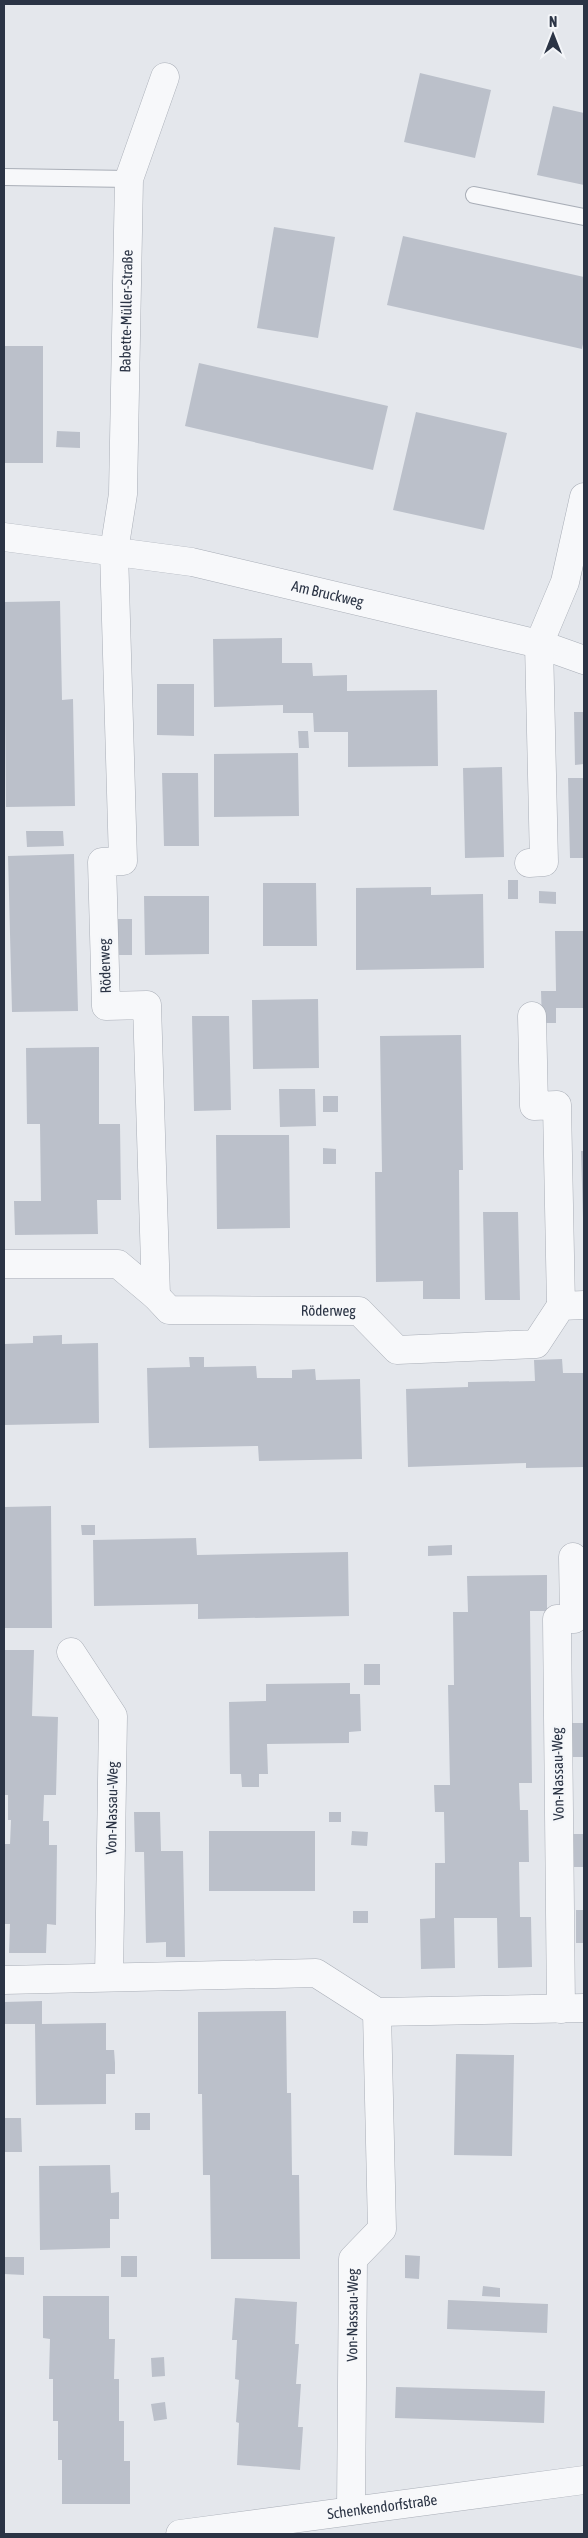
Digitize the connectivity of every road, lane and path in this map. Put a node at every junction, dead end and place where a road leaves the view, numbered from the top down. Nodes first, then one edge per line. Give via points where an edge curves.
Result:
1 (165, 77) dead end
2 (4, 177) edge
3 (128, 179) junction
4 (474, 195) dead end
5 (584, 218) edge
6 (584, 497) edge
7 (4, 537) edge
8 (114, 551) junction
9 (540, 644) junction
10 (584, 660) edge
11 (529, 863) dead end
12 (532, 1016) dead end
13 (4, 1264) edge
14 (156, 1296) junction
15 (572, 1306) edge
16 (573, 1557) dead end
17 (71, 1652) dead end
18 (109, 1977) junction
19 (4, 1980) edge
20 (572, 2008) edge
21 (377, 2012) junction
22 (584, 2480) edge
23 (351, 2510) junction
24 (180, 2534) edge

1 - 3 street, Babette-Müller-Straße
2 - 3 lane
3 - 8 street, Babette-Müller-Straße via 123,494
4 - 5 lane
6 - 9 street via 565,582
7 - 8 street, Am Bruckweg
8 - 9 street, Am Bruckweg via 192,562
8 - 14 street, Röderweg via 123,861 102,862 106,1006 148,1005
9 - 10 street, Am Bruckweg
9 - 11 street via 544,862
12 - 15 street, Röderweg via 534,1106 557,1105
13 - 14 street, Röderweg via 118,1264
14 - 15 street, Röderweg via 169,1310 359,1311 397,1350 536,1344
16 - 20 street, Von-Nassau-Weg via 574,1618 557,1618
17 - 18 street, Von-Nassau-Weg via 113,1716
18 - 19 street
18 - 21 street via 316,1973
20 - 21 street, Von-Nassau-Weg
21 - 23 street, Von-Nassau-Weg via 382,2229 353,2259
22 - 23 street, Schenkendorfstraße
23 - 24 street, Schenkendorfstraße

